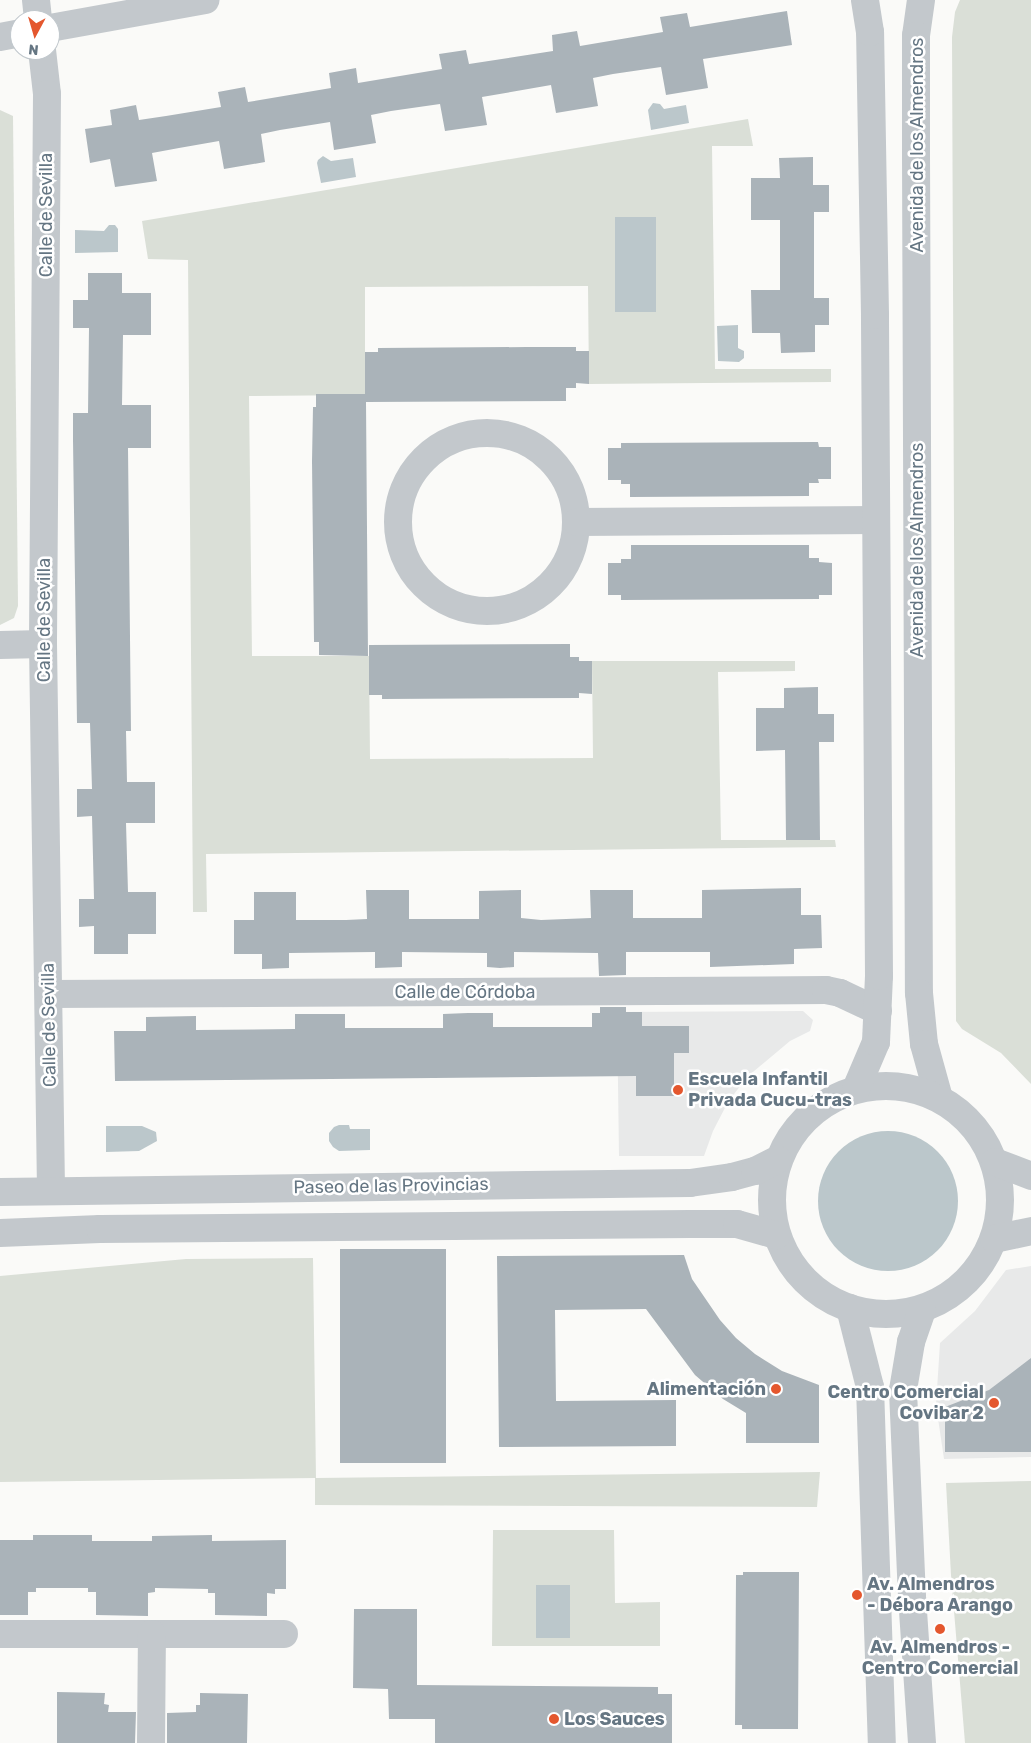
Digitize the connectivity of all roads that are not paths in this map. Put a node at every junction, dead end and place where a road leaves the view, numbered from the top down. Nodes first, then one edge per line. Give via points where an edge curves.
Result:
1 (205, 0) edge
2 (865, 0) edge
3 (921, 0) edge
4 (60, 26) edge
5 (43, 60) edge
6 (875, 520) junction
7 (577, 522) junction
8 (43, 644) junction
9 (0, 645) edge
10 (49, 994) junction
11 (878, 1010) junction
12 (856, 1090) junction
13 (939, 1098) junction
14 (778, 1160) junction
15 (995, 1162) junction
16 (1031, 1176) edge
17 (51, 1191) junction
18 (0, 1192) edge
19 (1031, 1231) edge
20 (0, 1233) edge
21 (776, 1234) junction
22 (994, 1239) junction
23 (850, 1308) junction
24 (922, 1310) junction
25 (0, 1634) edge
26 (152, 1634) junction
27 (284, 1634) dead end
28 (151, 1743) edge
29 (882, 1743) edge
30 (922, 1743) edge

1 - 4 street
2 - 6 street via 870,32
3 - 13 street, Avenida de los Almendros via 916,36 919,992 924,1044
5 - 8 street, Calle de Sevilla via 47,94
6 - 7 street
6 - 11 street
7 - 7 street via 572,493 558,466 535,446 507,434 477,432 448,441 423,458 405,482 397,511 398,542 410,569 430,592 456,607 486,612 516,607 542,593 563,571 574,548
8 - 9 street
8 - 10 street, Calle de Sevilla
10 - 11 street, Calle de Córdoba via 826,990
10 - 17 street, Calle de Sevilla
11 - 12 street via 876,1042
12 - 13 street via 901,1086
12 - 14 street via 826,1102 791,1135
13 - 15 street via 973,1126
14 - 17 street, Paseo de las Provincias via 755,1171 690,1183
14 - 21 street via 772,1178 770,1202
15 - 16 street
15 - 22 street via 1001,1206
17 - 18 street, Paseo de las Provincias
19 - 22 street
20 - 21 street via 100,1229 736,1224
21 - 23 street via 796,1273 822,1294
22 - 24 street via 974,1274 953,1293
23 - 24 street via 886,1315
23 - 29 street via 870,1387
24 - 30 street via 911,1342 904,1390
25 - 26 street
26 - 27 street
26 - 28 street

